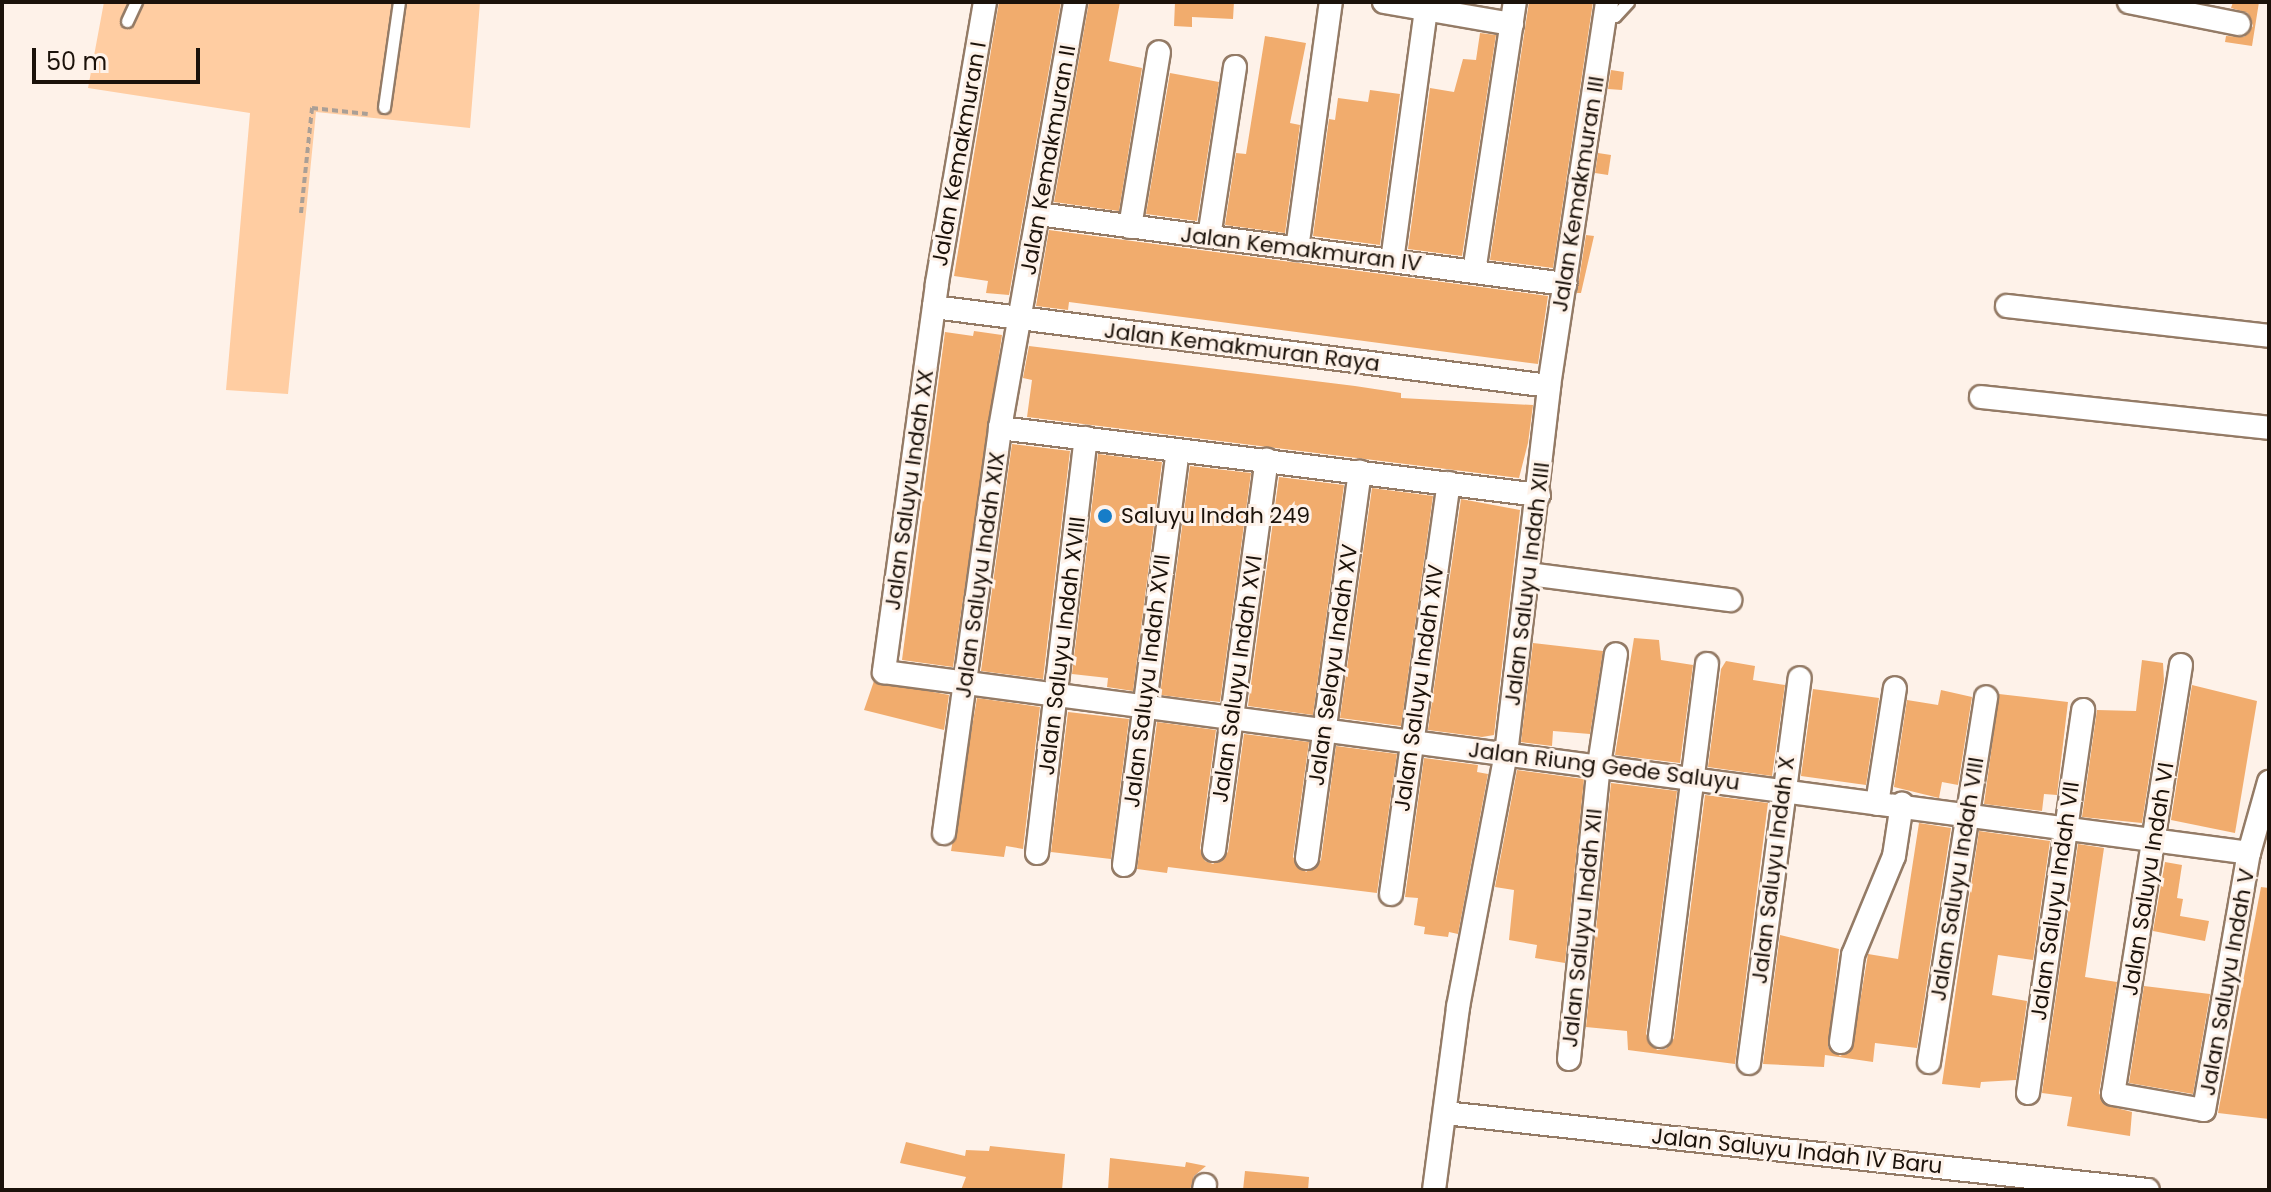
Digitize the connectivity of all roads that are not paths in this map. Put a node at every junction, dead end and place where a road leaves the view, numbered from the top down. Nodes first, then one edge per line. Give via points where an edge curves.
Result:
1 (136, 2) edge
2 (399, 2) edge
3 (985, 2) edge
4 (1075, 2) edge
5 (1331, 2) edge
6 (1384, 2) edge
7 (1628, 2) edge
8 (2129, 2) edge
9 (1606, 8) edge
10 (2188, 8) edge
11 (1426, 10) junction
12 (1513, 13) edge
13 (127, 21) dead end
14 (2239, 24) dead end
15 (1159, 52) dead end
16 (1235, 67) dead end
17 (384, 107) road end
18 (1038, 214) junction
19 (1130, 227) junction
20 (1209, 237) junction
21 (1297, 249) junction
22 (1392, 261) junction
23 (1474, 272) junction
24 (1565, 284) junction
25 (2007, 306) dead end
26 (934, 307) junction
27 (1020, 318) junction
28 (2269, 336) edge
29 (1549, 386) junction
30 (1981, 397) dead end
31 (1000, 428) junction
32 (2269, 428) edge
33 (1086, 438) junction
34 (1178, 450) junction
35 (1267, 460) junction
36 (1360, 472) junction
37 (1449, 483) junction
38 (1539, 495) junction
39 (1529, 574) junction
40 (1730, 600) dead end
41 (1616, 654) dead end
42 (1707, 664) dead end
43 (2181, 665) dead end
44 (884, 672) joint
45 (1800, 678) dead end
46 (967, 683) junction
47 (1895, 688) dead end
48 (1056, 694) junction
49 (1986, 697) dead end
50 (1143, 705) junction
51 (2083, 710) dead end
52 (1232, 716) junction
53 (1323, 730) junction
54 (1409, 740) junction
55 (1506, 754) junction
56 (1599, 765) junction
57 (1693, 776) junction
58 (2269, 782) edge
59 (1782, 790) junction
60 (1877, 804) junction
61 (1902, 804) junction
62 (2266, 808) edge
63 (1967, 815) junction
64 (2066, 829) junction
65 (944, 833) dead end
66 (2154, 841) junction
67 (1214, 850) dead end
68 (1037, 853) dead end
69 (2249, 853) junction
70 (1307, 858) dead end
71 (1124, 865) dead end
72 (1391, 894) dead end
73 (1660, 1036) dead end
74 (1841, 1042) dead end
75 (1569, 1059) dead end
76 (1929, 1062) dead end
77 (1749, 1063) dead end
78 (2028, 1093) dead end
79 (2204, 1110) joint
80 (1445, 1113) junction
81 (1434, 1190) edge
82 (2148, 1190) edge

1 - 13 lane
2 - 17 lane
3 - 26 street, Jalan Kemakmuran I
4 - 18 street, Jalan Kemakmuran II
5 - 21 street
6 - 11 street
7 - 9 lane via 1615,16
8 - 10 street
9 - 24 street, Jalan Kemakmuran III
10 - 14 street
11 - 12 street
11 - 22 street
12 - 23 street
15 - 19 street
16 - 20 street
18 - 19 street, Jalan Kemakmuran IV
18 - 27 street, Jalan Kemakmuran II
19 - 20 street, Jalan Kemakmuran IV
20 - 21 street, Jalan Kemakmuran IV
21 - 22 street, Jalan Kemakmuran IV
22 - 23 street, Jalan Kemakmuran IV
23 - 24 street, Jalan Kemakmuran IV
24 - 29 street, Jalan Kemakmuran III
25 - 28 street
26 - 27 street, Jalan Kemakmuran Raya
26 - 44 street, Jalan Saluyu Indah XX
27 - 29 street, Jalan Kemakmuran Raya
27 - 31 street, Jalan Saluyu Indah XIX
29 - 38 street, Jalan Saluyu Indah XIII
30 - 32 street
31 - 33 street
31 - 46 street, Jalan Saluyu Indah XIX
33 - 34 street
33 - 48 street, Jalan Saluyu Indah XVIII
34 - 35 street
34 - 50 street, Jalan Saluyu Indah XVII
35 - 36 street
35 - 52 street, Jalan Saluyu Indah XVI
36 - 37 street
36 - 53 street, Jalan Selayu Indah XV
37 - 38 street
37 - 54 street, Jalan Saluyu Indah XIV
38 - 39 street, Jalan Saluyu Indah XIII
39 - 40 street
39 - 55 street, Jalan Saluyu Indah XIII
41 - 56 street, Jalan Saluyu Indah XII
42 - 57 street
43 - 66 street, Jalan Saluyu Indah VI
44 - 46 street, Jalan Riung Gede Saluyu
45 - 59 street, Jalan Saluyu Indah X
46 - 48 street, Jalan Riung Gede Saluyu
46 - 65 street, Jalan Saluyu Indah XIX
47 - 60 street
48 - 50 street, Jalan Riung Gede Saluyu
48 - 68 street, Jalan Saluyu Indah XVIII
49 - 63 street, Jalan Saluyu Indah VIII
50 - 52 street, Jalan Riung Gede Saluyu
50 - 71 street, Jalan Saluyu Indah XVII
51 - 64 street, Jalan Saluyu Indah VII
52 - 53 street, Jalan Riung Gede Saluyu
52 - 67 street, Jalan Saluyu Indah XVI
53 - 54 street, Jalan Riung Gede Saluyu
53 - 70 street, Jalan Selayu Indah XV
54 - 55 street, Jalan Riung Gede Saluyu
54 - 72 street, Jalan Saluyu Indah XIV
55 - 56 street, Jalan Riung Gede Saluyu
55 - 80 street, Jalan Saluyu Indah XIII via 1458,1007
56 - 57 street, Jalan Riung Gede Saluyu
56 - 75 street, Jalan Saluyu Indah XII
57 - 59 street, Jalan Riung Gede Saluyu
57 - 73 street
58 - 62 street
59 - 60 street, Jalan Riung Gede Saluyu
59 - 77 street, Jalan Saluyu Indah X
60 - 61 street, Jalan Riung Gede Saluyu
61 - 63 street, Jalan Riung Gede Saluyu
61 - 74 street via 1894,856 1853,955
62 - 69 street
63 - 64 street, Jalan Riung Gede Saluyu
63 - 76 street, Jalan Saluyu Indah VIII
64 - 66 street, Jalan Riung Gede Saluyu
64 - 78 street, Jalan Saluyu Indah VII
66 - 69 street, Jalan Riung Gede Saluyu
66 - 79 street, Jalan Saluyu Indah VI via 2113,1094
69 - 79 street, Jalan Saluyu Indah V
80 - 81 street, Jalan Saluyu Indah XIII
80 - 82 street, Jalan Saluyu Indah IV Baru

